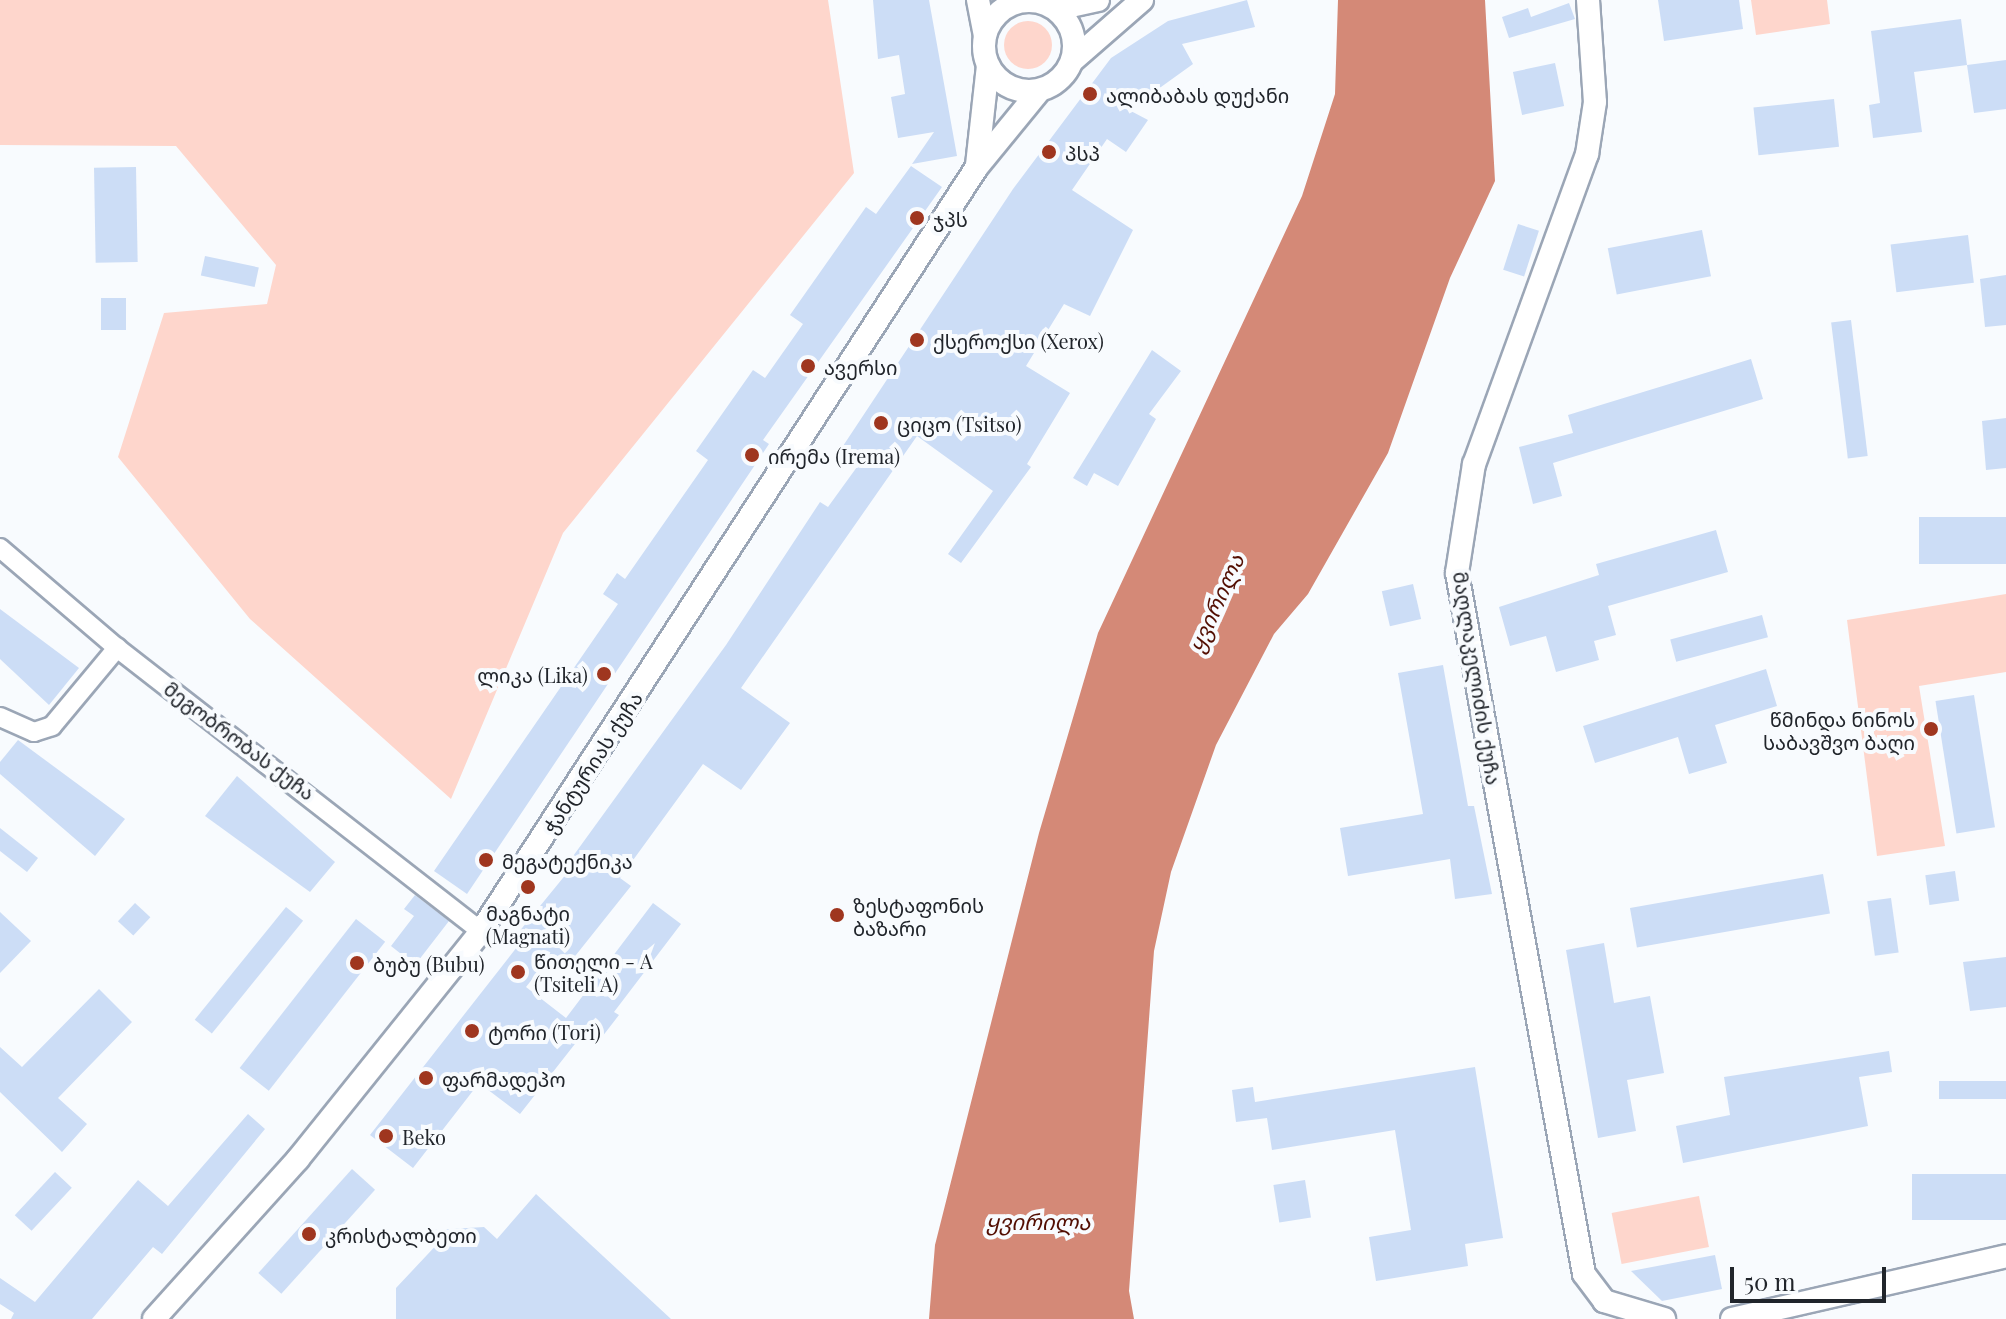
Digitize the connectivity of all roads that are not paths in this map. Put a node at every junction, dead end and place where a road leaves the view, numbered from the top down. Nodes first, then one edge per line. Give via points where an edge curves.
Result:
1 (978, 0) edge
2 (1030, 0) edge
3 (1098, 0) edge
4 (1142, 0) edge
5 (1588, 0) edge
6 (1057, 9) junction
7 (985, 35) junction
8 (1072, 61) junction
9 (988, 66) junction
10 (1040, 90) junction
11 (977, 167) junction
12 (0, 548) edge
13 (117, 648) junction
14 (0, 717) edge
15 (481, 931) junction
16 (2006, 1256) edge
17 (154, 1319) edge
18 (1664, 1319) edge
19 (1732, 1319) edge

1 - 7 street
2 - 6 street
2 - 7 street via 1005,7
3 - 6 street
4 - 8 street
5 - 18 street, მაღლაკელიძის ქუჩა via 1595,102 1587,154 1474,464 1457,573 1584,1274 1604,1301
6 - 8 street via 1074,38
7 - 9 street
8 - 10 street via 1060,79
9 - 10 street via 1004,84
9 - 11 street, ჭანტურიას ქუჩა
10 - 11 street, ჭანტურიას ქუჩა
11 - 15 street, ჭანტურიას ქუჩა
12 - 13 street, მეგობრობას ქუჩა
13 - 14 street via 52,726 34,732
13 - 15 street, მეგობრობას ქუჩა via 231,730
15 - 17 street, ჭანტურიას ქუჩა via 298,1159
16 - 19 street

